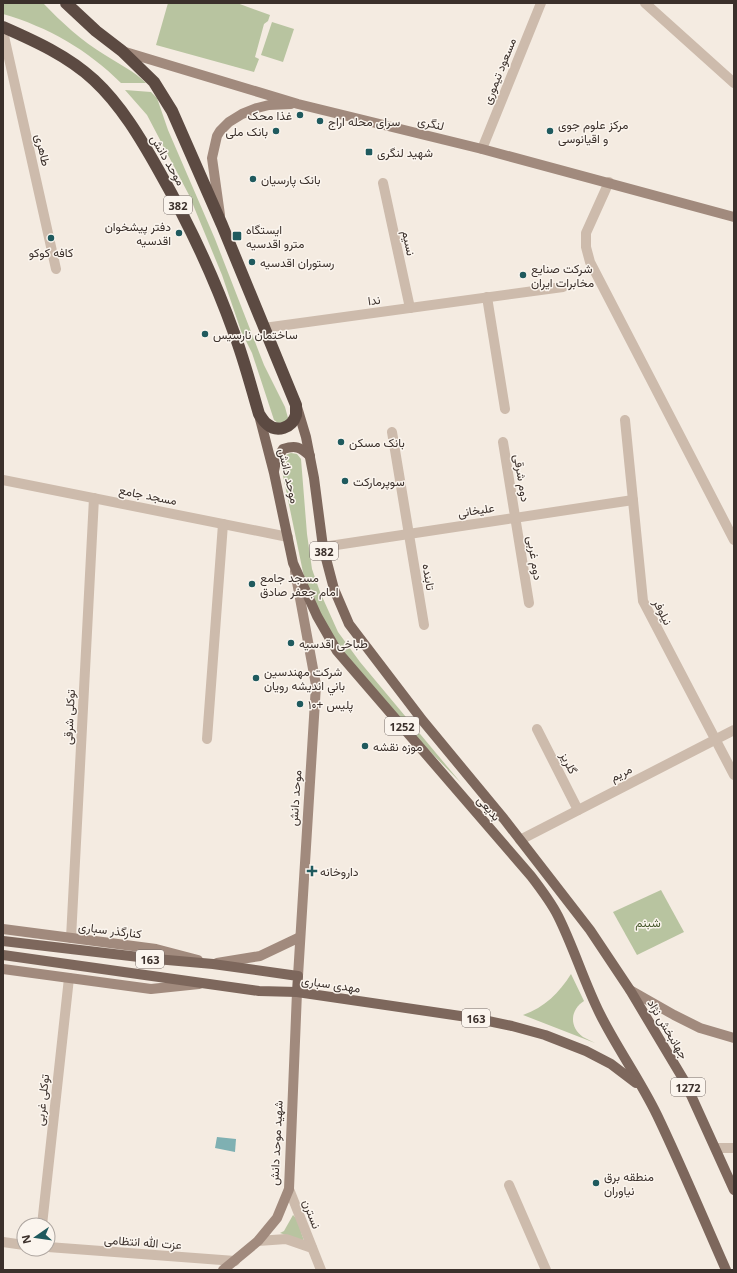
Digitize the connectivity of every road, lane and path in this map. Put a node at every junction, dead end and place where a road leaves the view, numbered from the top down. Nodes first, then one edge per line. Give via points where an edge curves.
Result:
1 (66, 3) edge
2 (541, 3) edge
3 (646, 3) edge
4 (3, 33) edge
5 (122, 51) junction
6 (734, 84) edge
7 (298, 104) junction
8 (482, 149) junction
9 (609, 182) junction
10 (383, 183) dead end
11 (734, 217) edge
12 (222, 225) junction
13 (56, 269) dead end
14 (563, 287) dead end
15 (487, 297) junction
16 (410, 308) junction
17 (264, 328) junction
18 (296, 405) junction
19 (505, 409) dead end
20 (259, 414) junction
21 (625, 420) dead end
22 (392, 432) dead end
23 (503, 442) dead end
24 (310, 456) junction
25 (274, 473) junction
26 (3, 480) edge
27 (94, 498) junction
28 (633, 500) junction
29 (515, 518) junction
30 (223, 524) junction
31 (409, 534) junction
32 (288, 537) junction
33 (734, 540) edge
34 (323, 547) junction
35 (293, 563) junction
36 (528, 603) dead end
37 (424, 625) dead end
38 (360, 640) joint
39 (537, 729) dead end
40 (734, 730) edge
41 (207, 739) dead end
42 (716, 740) junction
43 (734, 775) edge
44 (578, 810) junction
45 (520, 840) junction
46 (3, 929) edge
47 (300, 937) junction
48 (71, 938) junction
49 (3, 941) edge
50 (3, 955) edge
51 (213, 964) junction
52 (3, 968) edge
53 (298, 976) junction
54 (69, 978) junction
55 (211, 983) junction
56 (630, 990) junction
57 (297, 992) junction
58 (734, 1037) edge
59 (641, 1087) junction
60 (716, 1148) junction
61 (734, 1148) edge
62 (509, 1185) dead end
63 (289, 1189) junction
64 (734, 1190) edge
65 (43, 1217) edge
66 (258, 1241) junction
67 (3, 1242) edge
68 (16, 1244) edge
69 (56, 1248) edge
70 (312, 1248) junction
71 (236, 1261) junction
72 (223, 1270) edge
73 (321, 1270) edge
74 (546, 1270) edge
75 (726, 1270) edge

1 - 5 highway, 382
2 - 8 street, مسعود تیموری
3 - 6 street
4 - 13 street, طاهری
4 - 20 highway, موحد دانش / 382 via 32,39 65,58 94,80 116,104 147,150 198,246 234,333
5 - 7 main road, لنگری
5 - 12 highway, موحد دانش / 382 via 154,82 172,111
7 - 8 main road, لنگری
7 - 12 main road via 257,108 229,122 220,131 212,158
8 - 9 main road, لنگری
9 - 11 main road, لنگری
9 - 33 street via 586,233 590,262
10 - 16 street, نسیم
12 - 17 highway, موحد دانش / 382
14 - 15 street, ندا
15 - 16 street, ندا
15 - 19 street
16 - 17 street, ندا
17 - 18 highway, موحد دانش / 382
18 - 20 highway via 296,415 283,429 266,424
18 - 24 main road, موحد دانش / 382
20 - 25 main road, موحد دانش / 382
21 - 28 street, نیلوفر
22 - 31 street, تابنده
23 - 29 street, دوم شرقی
24 - 25 main road via 299,447 283,449 276,461
24 - 34 main road, موحد دانش / 382
25 - 32 main road, موحد دانش / 382
26 - 27 street, مسجد جامع
27 - 30 street, مسجد جامع
27 - 48 street, توکلی شرقی
28 - 29 street, علیخانی
28 - 42 street, نیلوفر via 643,601
29 - 31 street, علیخانی
29 - 36 street, دوم غربی
30 - 32 street, مسجد جامع
30 - 41 street
31 - 34 street, علیخانی
31 - 37 street, تابنده
32 - 35 main road, موحد دانش / 382
34 - 38 main road, موحد دانش / 382 via 334,589
35 - 47 main road, موحد دانش / 382 via 316,685
35 - 59 main road, بدیعی / 1252 via 317,616 337,651 546,895 558,915 600,1013
38 - 45 main road, بدیعی / 1252
39 - 44 street, گلریز
40 - 42 street, مریم
42 - 43 street, نیلوفر
42 - 44 street, مریم
44 - 45 street, مریم
45 - 56 main road, بدیعی / 1252 via 590,930
46 - 48 main road, کنارگذر سباری
47 - 51 main road via 260,956
47 - 53 main road, موحد دانش / 382
48 - 51 main road, کنارگذر سباری via 156,949
49 - 51 main road, مهدی سباری / 163
50 - 55 main road, مهدی سباری / 163
51 - 53 main road, مهدی سباری / 163
52 - 54 main road
53 - 57 main road, موحد دانش / 382
54 - 55 main road via 151,989
54 - 65 street, توکلی غربی
55 - 57 main road, مهدی سباری / 163
56 - 58 main road via 700,1028
56 - 60 main road, جهانبخش نژاد / 1272 via 685,1082
57 - 59 main road, مهدی سباری / 163 via 474,1018 545,1035 611,1064
57 - 63 main road, شهید موحد دانش / 382
59 - 75 main road via 656,1114
60 - 61 street
60 - 64 main road, جهانبخش نژاد / 1272
62 - 74 street
63 - 66 main road, شهید موحد دانش / 382 via 278,1218
63 - 70 street, نسترن
66 - 70 street, نسترن via 286,1239
66 - 71 main road, شهید موحد دانش / 382
67 - 68 street
69 - 71 street, عزت الله انتظامی
70 - 73 street, نسترن
71 - 72 main road, شهید موحد دانش / 382

